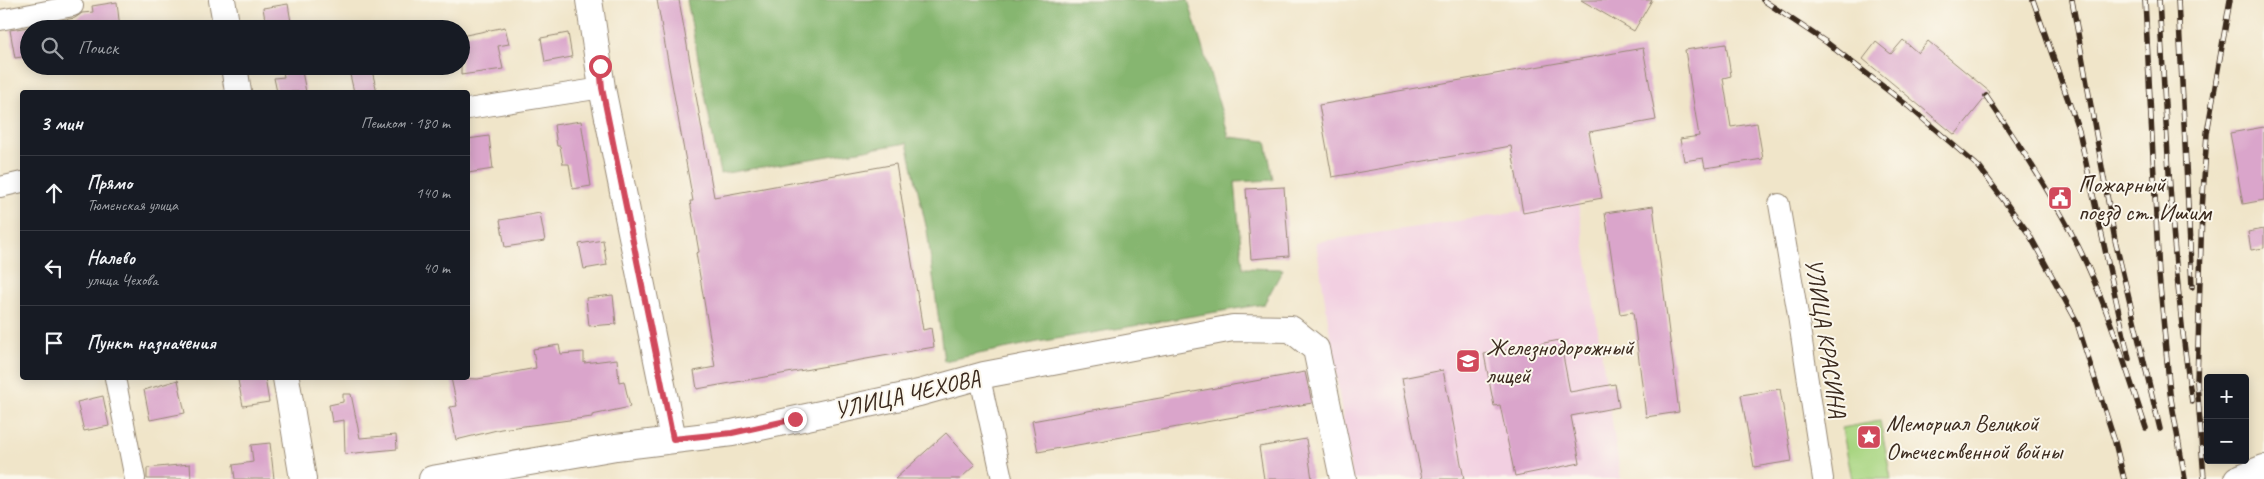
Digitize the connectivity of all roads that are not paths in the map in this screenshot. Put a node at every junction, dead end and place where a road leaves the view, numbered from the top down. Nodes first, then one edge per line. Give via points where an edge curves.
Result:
1 (222, 0) edge
2 (589, 0) edge
3 (73, 6) dead end
4 (0, 20) edge
5 (225, 20) edge
6 (235, 75) edge
7 (602, 88) junction
8 (238, 90) edge
9 (470, 109) edge
10 (20, 182) edge
11 (0, 187) edge
12 (1779, 204) dead end
13 (984, 375) junction
14 (115, 380) edge
15 (286, 380) edge
16 (673, 439) junction
17 (2264, 468) edge
18 (135, 479) edge
19 (303, 479) edge
20 (432, 479) edge
21 (1002, 479) edge
22 (1344, 479) edge
23 (1823, 479) edge
24 (2237, 479) edge

1 - 5 main road
2 - 7 main road
3 - 4 street
6 - 8 main road
7 - 9 street
7 - 16 main road
10 - 11 street
12 - 23 street, УЛИЦА КРАСИНА
13 - 16 main road, УЛИЦА ЧЕХОВА via 915,394 732,433
13 - 21 street via 982,387
13 - 22 main road, УЛИЦА ЧЕХОВА via 1233,328 1291,328 1316,349
14 - 18 street
15 - 19 main road
16 - 20 main road, УЛИЦА ЧЕХОВА
17 - 24 main road

